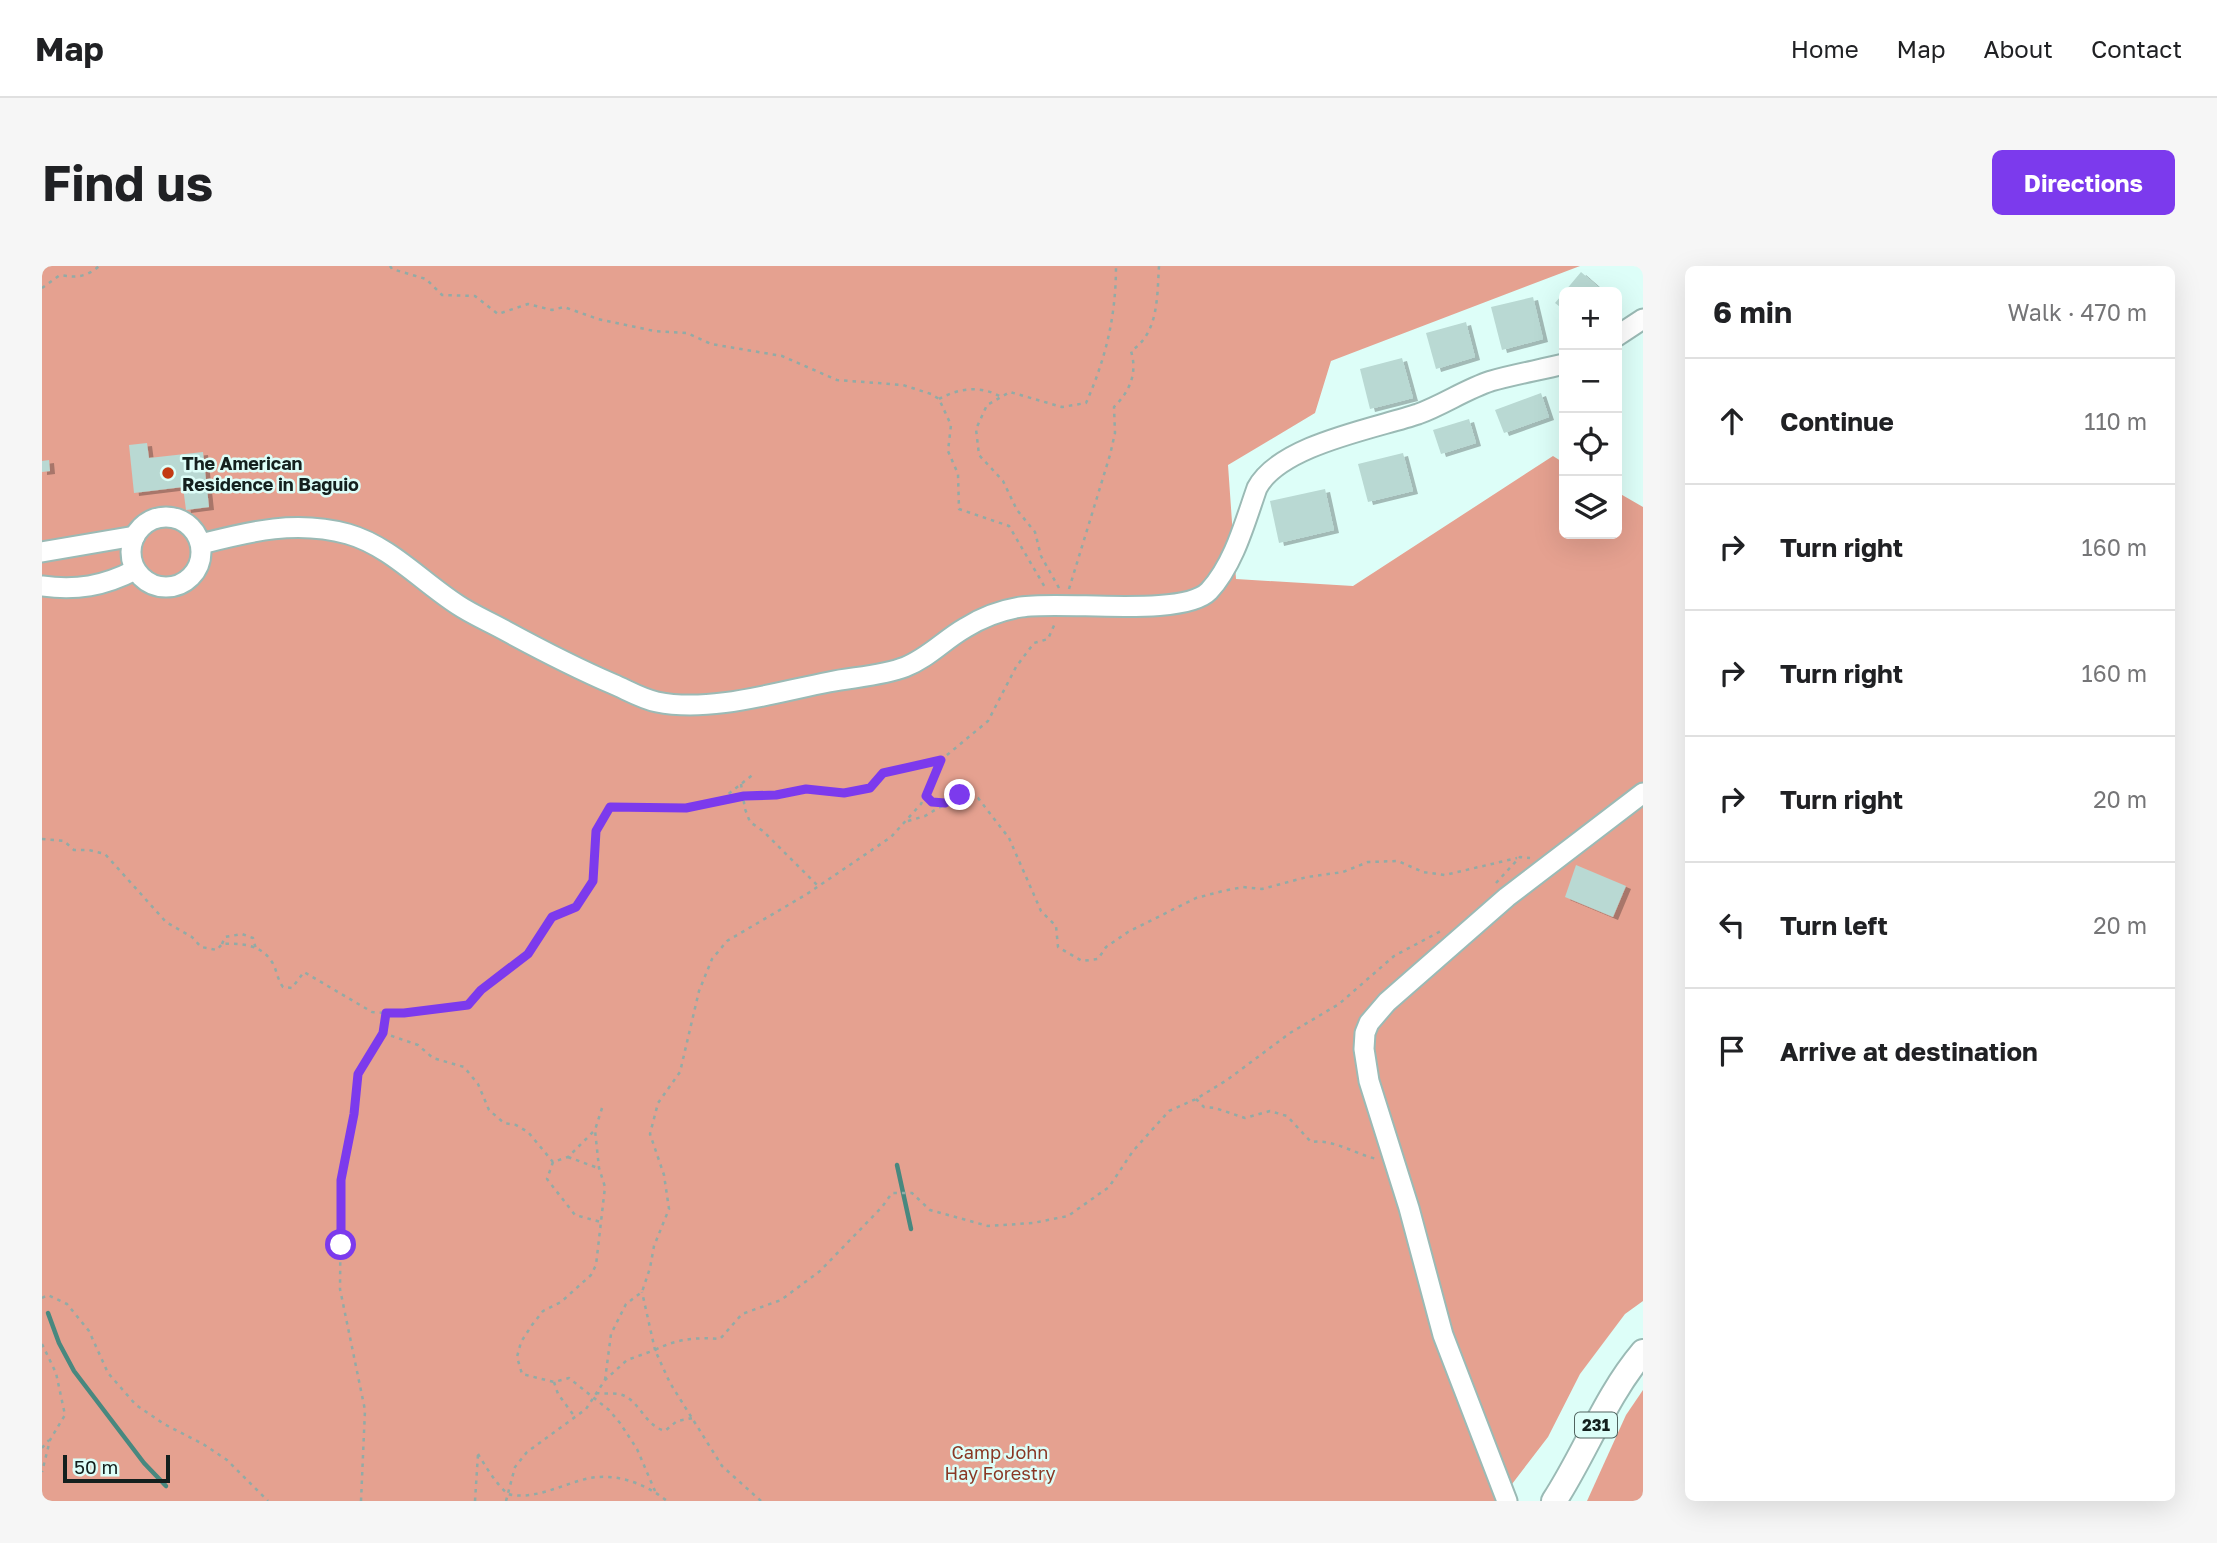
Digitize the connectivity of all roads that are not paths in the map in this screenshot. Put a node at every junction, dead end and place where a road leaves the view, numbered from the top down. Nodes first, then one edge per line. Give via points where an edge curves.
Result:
1 (1643, 319) edge
2 (1622, 333) edge
3 (1559, 365) edge
4 (135, 536) junction
5 (201, 544) junction
6 (42, 552) edge
7 (135, 570) junction
8 (42, 586) edge
9 (1643, 793) edge
10 (1643, 1352) edge
11 (1507, 1501) edge
12 (1554, 1501) edge

1 - 2 street
3 - 5 street via 1491,382 1421,413 1315,446 1280,463 1256,488 1226,566 1210,590 1193,601 1013,608 965,628 903,668 738,701 655,702 576,668 458,605 401,563 349,534 280,526
4 - 5 street via 156,518 171,517 195,531
4 - 6 street
4 - 7 street via 131,547
5 - 7 street via 198,569 179,586 154,586
7 - 8 street via 81,589
9 - 11 street via 1507,897 1368,1023 1364,1049 1369,1081 1443,1335
10 - 12 main road, 231 via 1623,1376

